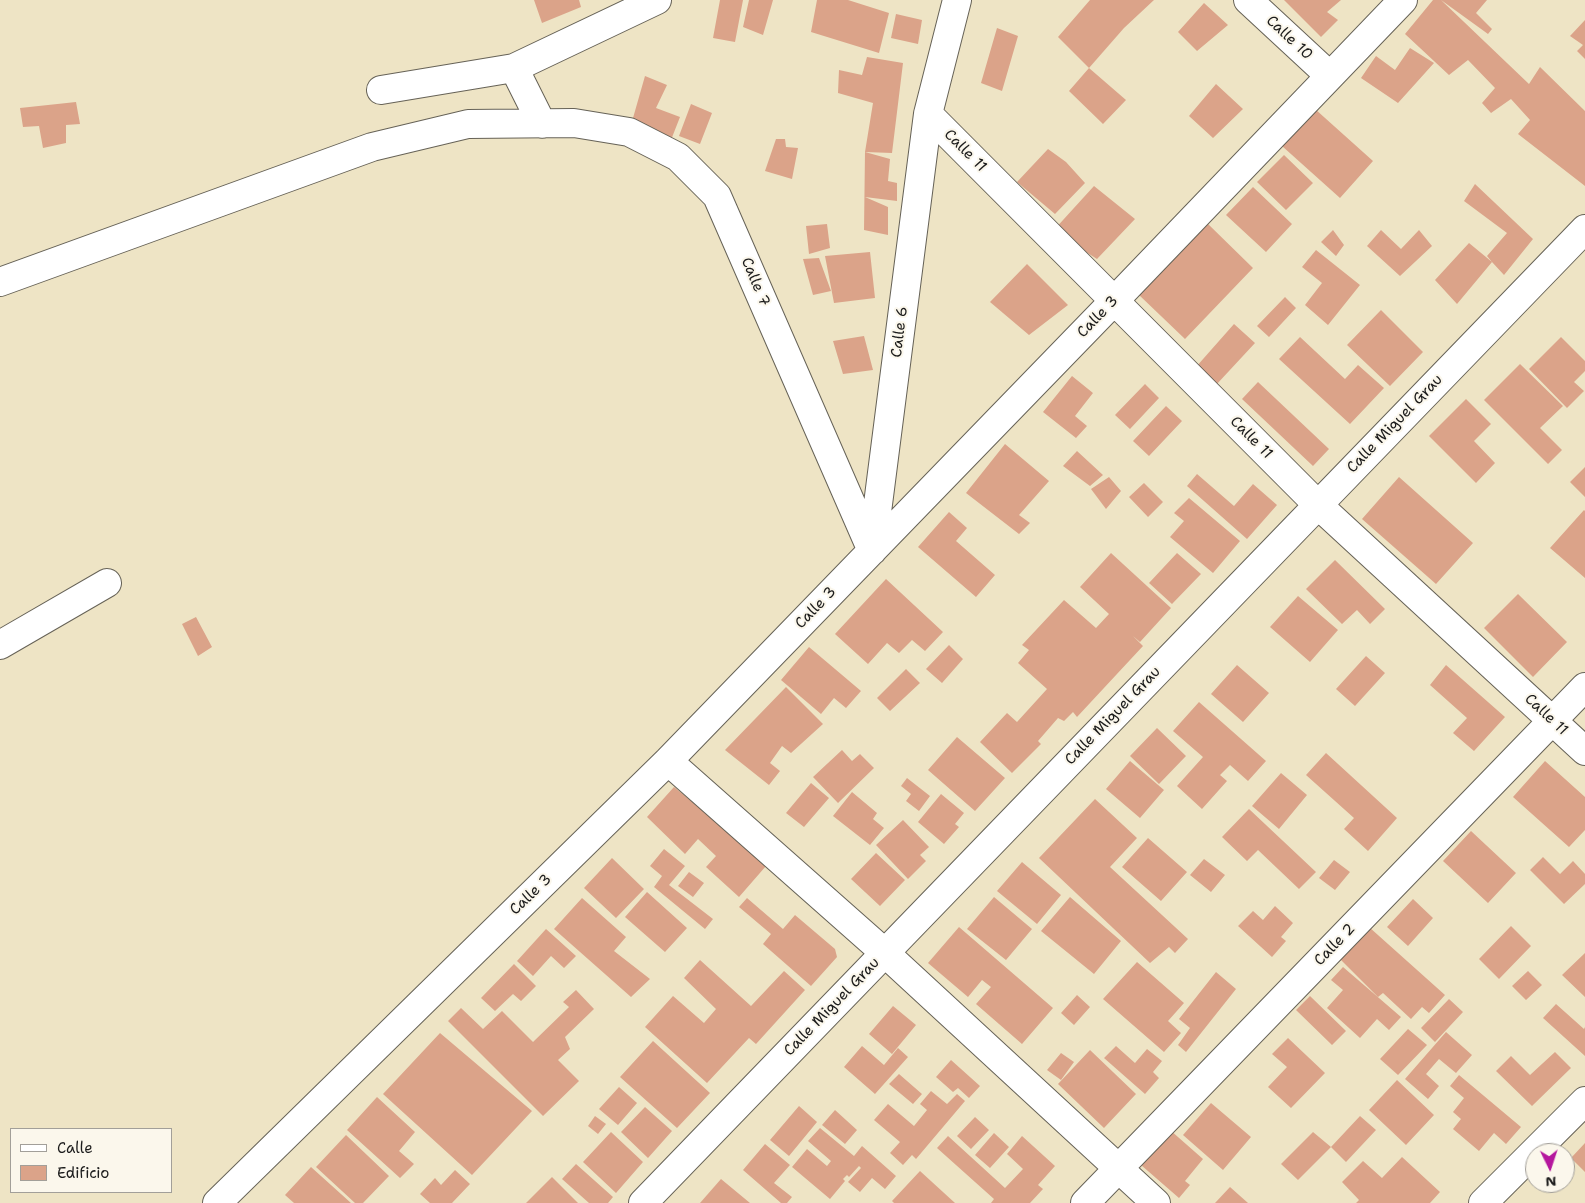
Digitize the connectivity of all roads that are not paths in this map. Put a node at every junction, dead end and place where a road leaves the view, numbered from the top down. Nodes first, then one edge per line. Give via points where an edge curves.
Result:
1 (656, 0) edge
2 (957, 0) edge
3 (1248, 0) edge
4 (1403, 0) edge
5 (514, 68) junction
6 (1330, 76) junction
7 (381, 90) dead end
8 (928, 114) junction
9 (542, 124) junction
10 (1585, 229) edge
11 (0, 282) edge
12 (1114, 301) junction
13 (1317, 504) junction
14 (872, 550) junction
15 (107, 583) dead end
16 (0, 645) edge
17 (1585, 687) edge
18 (1553, 720) junction
19 (1585, 751) edge
20 (668, 761) junction
21 (885, 952) junction
22 (1585, 1101) edge
23 (1118, 1169) junction
24 (216, 1203) edge
25 (643, 1203) edge
26 (1085, 1203) edge
27 (1156, 1203) edge
28 (1483, 1203) edge

1 - 5 street
2 - 8 street, Calle 6
3 - 6 street, Calle 10
4 - 6 street, Calle 3
5 - 7 street
5 - 9 street
6 - 12 street, Calle 3
8 - 12 street, Calle 11
8 - 14 street, Calle 6
9 - 11 street, Calle 7 via 468,124 372,147
9 - 14 street, Calle 7 via 574,123 629,132 678,157 717,196
10 - 13 street, Calle Miguel Grau
12 - 13 street, Calle 11
12 - 14 street, Calle 3
13 - 18 street, Calle 11
13 - 21 street, Calle Miguel Grau
14 - 20 street, Calle 3
15 - 16 street
17 - 18 street, Calle 2
18 - 19 street, Calle 11
18 - 23 street, Calle 2
20 - 21 street
20 - 24 street, Calle 3
21 - 23 street
21 - 25 street, Calle Miguel Grau
22 - 28 street
23 - 26 street, Calle 2
23 - 27 street

